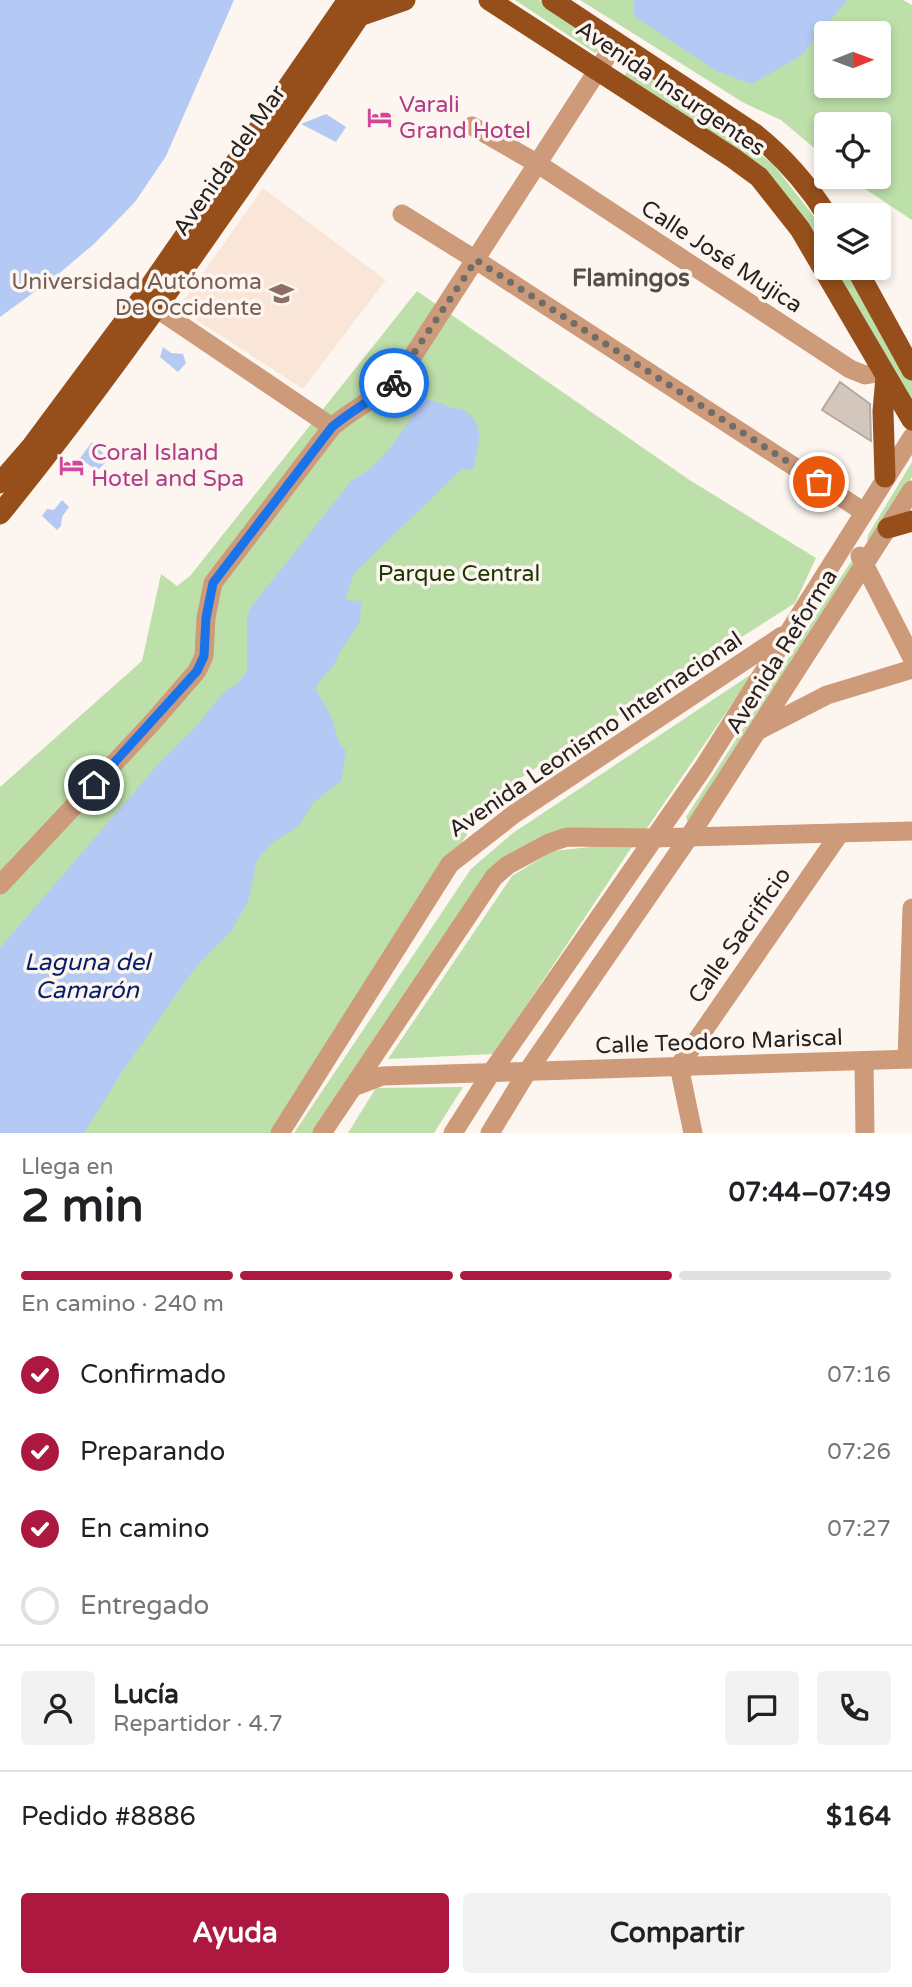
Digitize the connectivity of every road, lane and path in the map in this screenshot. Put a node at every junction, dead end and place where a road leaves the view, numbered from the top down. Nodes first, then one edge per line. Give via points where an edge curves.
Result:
1 (405, 0) edge
2 (489, 0) edge
3 (552, 0) edge
4 (359, 5) edge
5 (616, 42) junction
6 (600, 71) junction
7 (472, 126) dead end
8 (538, 164) junction
9 (819, 203) edge
10 (402, 214) dead end
11 (476, 260) junction
12 (863, 280) edge
13 (149, 303) junction
14 (909, 362) edge
15 (884, 374) junction
16 (912, 420) edge
17 (332, 427) junction
18 (912, 437) edge
19 (886, 477) junction
20 (0, 483) edge
21 (912, 490) edge
22 (864, 512) junction
23 (0, 514) edge
24 (912, 521) edge
25 (888, 528) junction
26 (849, 537) junction
27 (865, 564) junction
28 (789, 631) junction
29 (912, 658) edge
30 (912, 669) edge
31 (760, 729) junction
32 (912, 831) edge
33 (840, 833) junction
34 (690, 837) junction
35 (652, 838) junction
36 (0, 885) edge
37 (912, 908) edge
38 (909, 1059) edge
39 (864, 1061) junction
40 (679, 1066) junction
41 (527, 1072) junction
42 (491, 1073) junction
43 (354, 1087) junction
44 (280, 1133) edge
45 (322, 1133) edge
46 (453, 1133) edge
47 (490, 1133) edge
48 (693, 1133) edge
49 (865, 1133) edge

1 - 4 main road
2 - 6 main road, Avenida Insurgentes
3 - 5 main road, Avenida Insurgentes
4 - 13 main road, Avenida del Mar via 331,60
5 - 6 street
5 - 9 main road, Avenida Insurgentes via 755,134
6 - 8 street
6 - 15 main road, Avenida Insurgentes via 759,177 800,229
7 - 8 street, Calle José Mujica
8 - 11 street
8 - 15 street, Calle José Mujica via 850,369 865,375
10 - 11 street
11 - 17 street via 396,382
11 - 22 street
12 - 14 main road
13 - 17 street
13 - 20 main road, Avenida del Mar
13 - 23 main road, Avenida del Mar via 79,414
15 - 16 main road, Avenida Insurgentes
15 - 19 main road
17 - 36 street via 213,583 204,656 197,671
18 - 19 street, Avenida Reforma
19 - 22 street, Avenida Reforma
21 - 25 street, Avenida Reforma
22 - 26 street, Avenida Reforma
24 - 25 main road
25 - 27 street, Avenida Reforma
26 - 27 street
26 - 28 street, Avenida Reforma
27 - 29 street
27 - 31 street, Avenida Reforma
28 - 35 street, Avenida Reforma via 703,768
28 - 44 street, Avenida Leonismo Internacional via 514,814 450,863
30 - 31 street via 827,695
31 - 34 street, Avenida Reforma
32 - 33 street
33 - 34 street
33 - 40 street, Calle Sacrificio
34 - 35 street
34 - 41 street, Avenida Reforma
35 - 42 street, Avenida Reforma
35 - 43 street via 558,839 501,870 472,906
37 - 38 street
38 - 39 street, Calle Teodoro Mariscal
39 - 40 street, Calle Teodoro Mariscal
39 - 49 street
40 - 41 street, Calle Teodoro Mariscal
40 - 48 street
41 - 42 street
41 - 47 street, Avenida Reforma
42 - 43 street via 383,1076
42 - 46 street, Avenida Reforma
43 - 45 street

